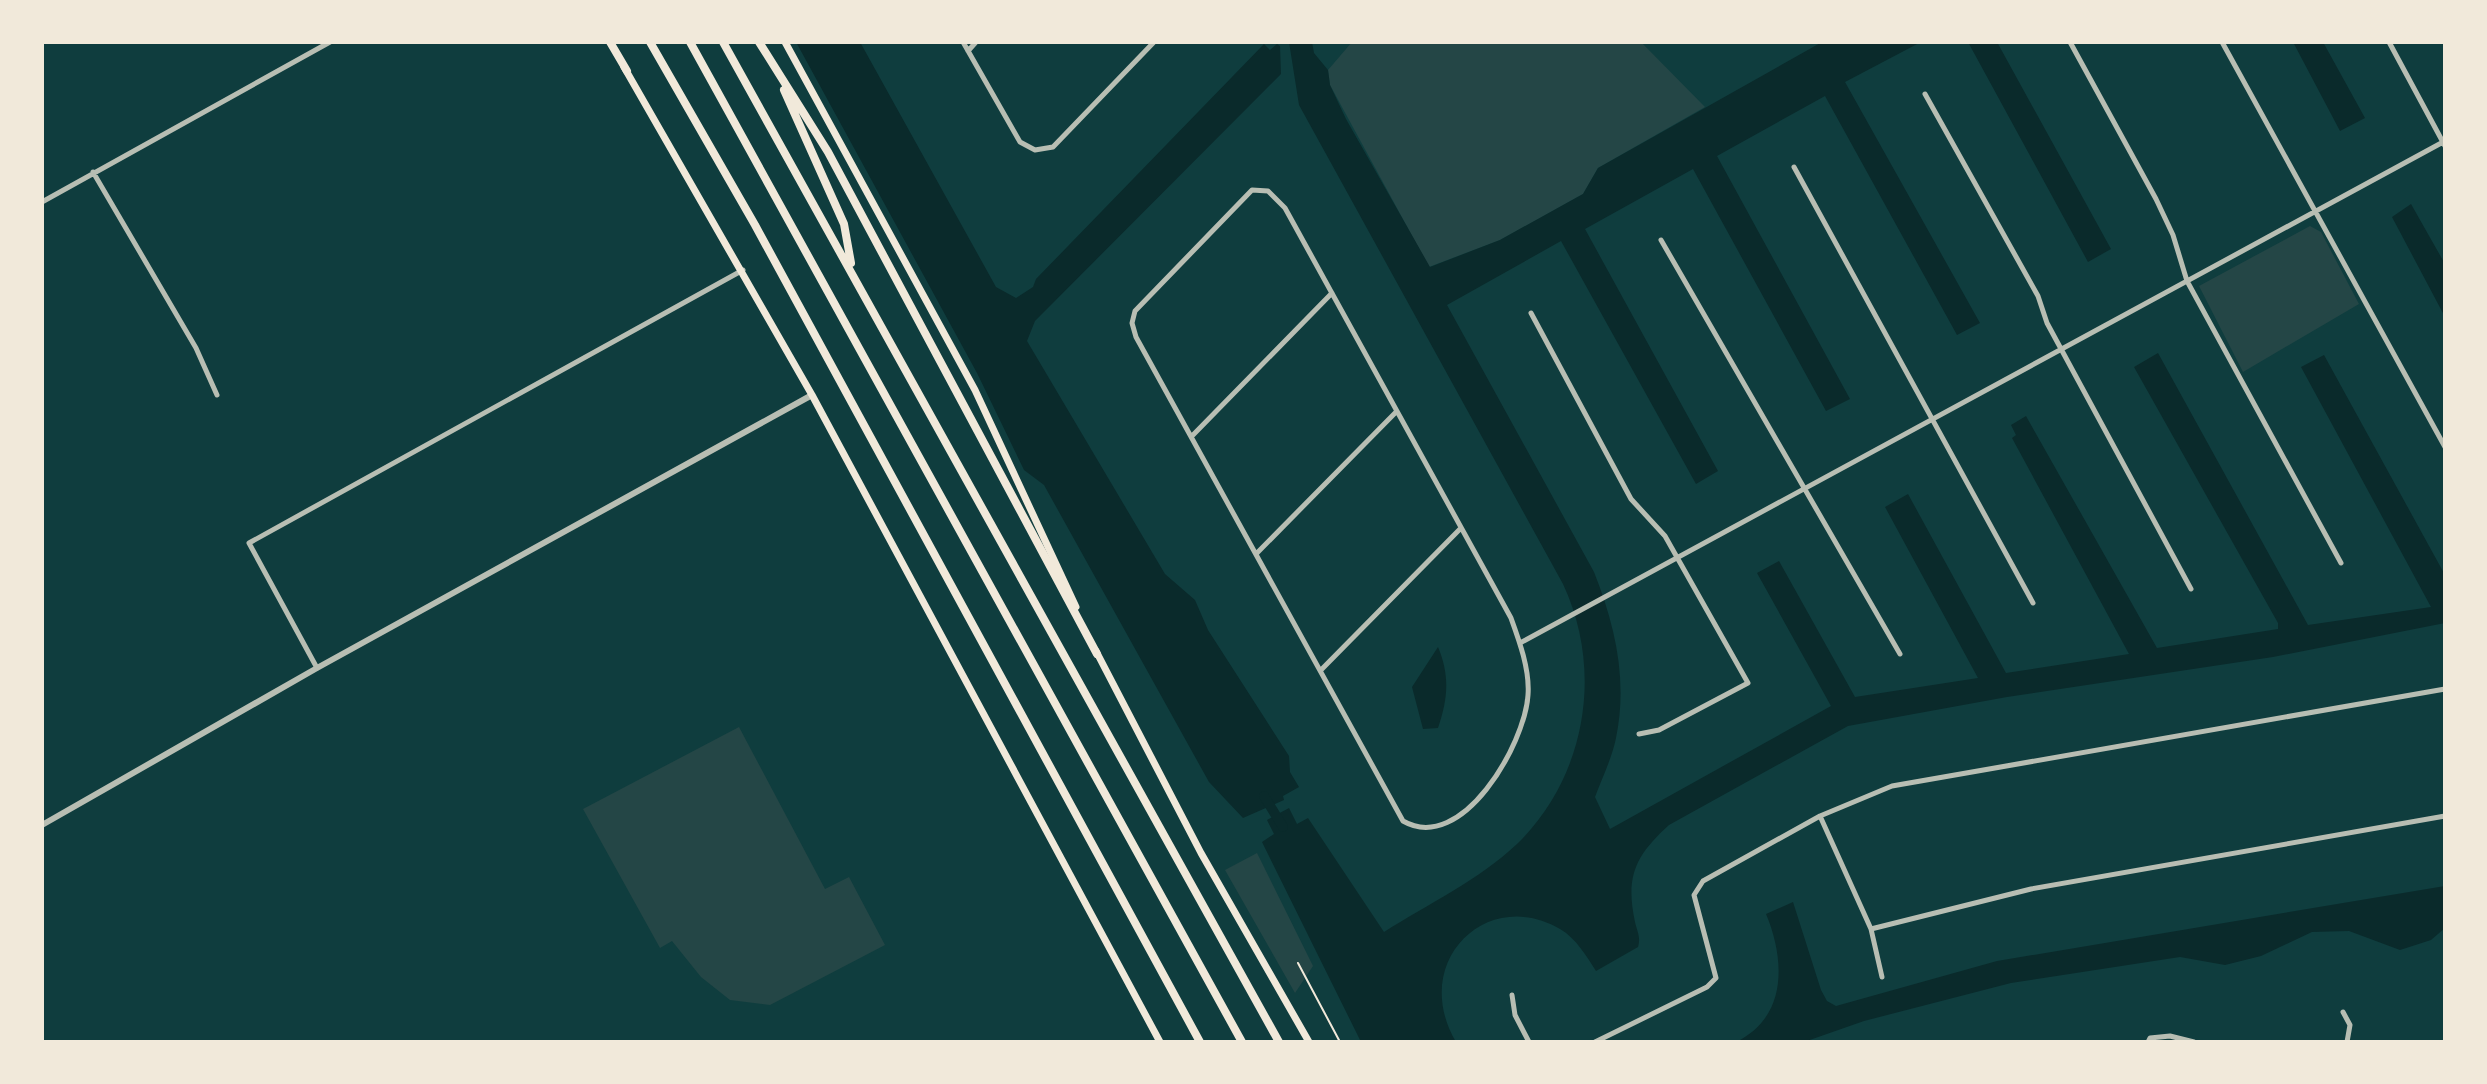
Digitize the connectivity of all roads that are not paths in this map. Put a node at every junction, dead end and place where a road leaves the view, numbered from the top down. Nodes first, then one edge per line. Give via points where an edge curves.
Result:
1 (330, 42) edge
2 (608, 42) edge
3 (650, 42) edge
4 (690, 42) edge
5 (723, 42) edge
6 (761, 42) edge
7 (785, 42) edge
8 (963, 42) edge
9 (976, 42) edge
10 (1154, 42) edge
11 (2070, 42) edge
12 (2222, 42) edge
13 (2389, 42) edge
14 (968, 51) junction
15 (627, 71) joint
16 (1925, 94) dead end
17 (2444, 143) edge
18 (1794, 167) dead end
19 (93, 172) junction
20 (42, 202) edge
21 (2315, 209) junction
22 (1661, 240) dead end
23 (743, 270) junction
24 (853, 271) junction
25 (2187, 281) junction
26 (1332, 293) junction
27 (1531, 313) dead end
28 (2062, 351) junction
29 (217, 395) dead end
30 (812, 395) junction
31 (1397, 411) junction
32 (1935, 420) junction
33 (1193, 435) junction
34 (2445, 447) edge
35 (1805, 490) junction
36 (1461, 528) junction
37 (1257, 553) junction
38 (1679, 559) junction
39 (2341, 563) dead end
40 (2191, 589) dead end
41 (2033, 603) dead end
42 (1520, 643) junction
43 (1097, 654) junction
44 (1900, 654) dead end
45 (317, 668) junction
46 (1321, 670) junction
47 (2445, 689) edge
48 (1639, 734) dead end
49 (1820, 816) junction
50 (2445, 816) edge
51 (42, 825) edge
52 (1871, 929) junction
53 (1882, 977) dead end
54 (1512, 995) dead end
55 (2343, 1012) dead end
56 (2149, 1040) edge
57 (1160, 1042) edge
58 (1200, 1042) edge
59 (1242, 1042) edge
60 (1279, 1042) edge
61 (1311, 1042) edge
62 (1529, 1042) edge
63 (1595, 1042) edge
64 (2194, 1042) edge
65 (2347, 1042) edge

1 - 19 street
2 - 15 highway
3 - 58 highway
4 - 59 highway
5 - 24 highway
6 - 24 highway via 844,224
6 - 43 highway via 866,220
7 - 43 main road via 968,378
8 - 14 street
9 - 14 street
10 - 14 street via 1053,147 1035,150 1020,142
11 - 25 street via 2156,199
12 - 21 street
13 - 17 street
15 - 23 main road
16 - 28 street via 2038,296
17 - 21 street
18 - 32 street
19 - 20 street
19 - 29 street via 196,348
21 - 25 street
21 - 34 street
22 - 35 street
23 - 30 main road
23 - 45 street via 249,543
24 - 60 highway
25 - 28 street
25 - 39 street
26 - 31 street
26 - 33 street
26 - 33 street via 1285,208 1268,191 1252,190 1135,311 1132,323
27 - 38 street via 1631,499
28 - 32 street
28 - 40 street
30 - 45 street
30 - 57 main road
31 - 36 street
31 - 37 street
32 - 35 street
32 - 41 street
33 - 37 street
35 - 38 street
35 - 44 street
36 - 42 street
36 - 46 street
37 - 46 street
38 - 42 street
38 - 48 street via 1748,683 1659,730
42 - 46 street via 1528,695 1514,739 1488,791 1461,814 1431,829 1403,821
43 - 61 main road via 1201,853
45 - 51 street
47 - 49 street via 1940,775 1867,795
49 - 52 street
49 - 63 street via 1703,881 1694,895 1716,978
50 - 52 street via 2031,889
52 - 53 street
54 - 62 street
55 - 65 street via 2350,1025
56 - 64 street via 2170,1036

